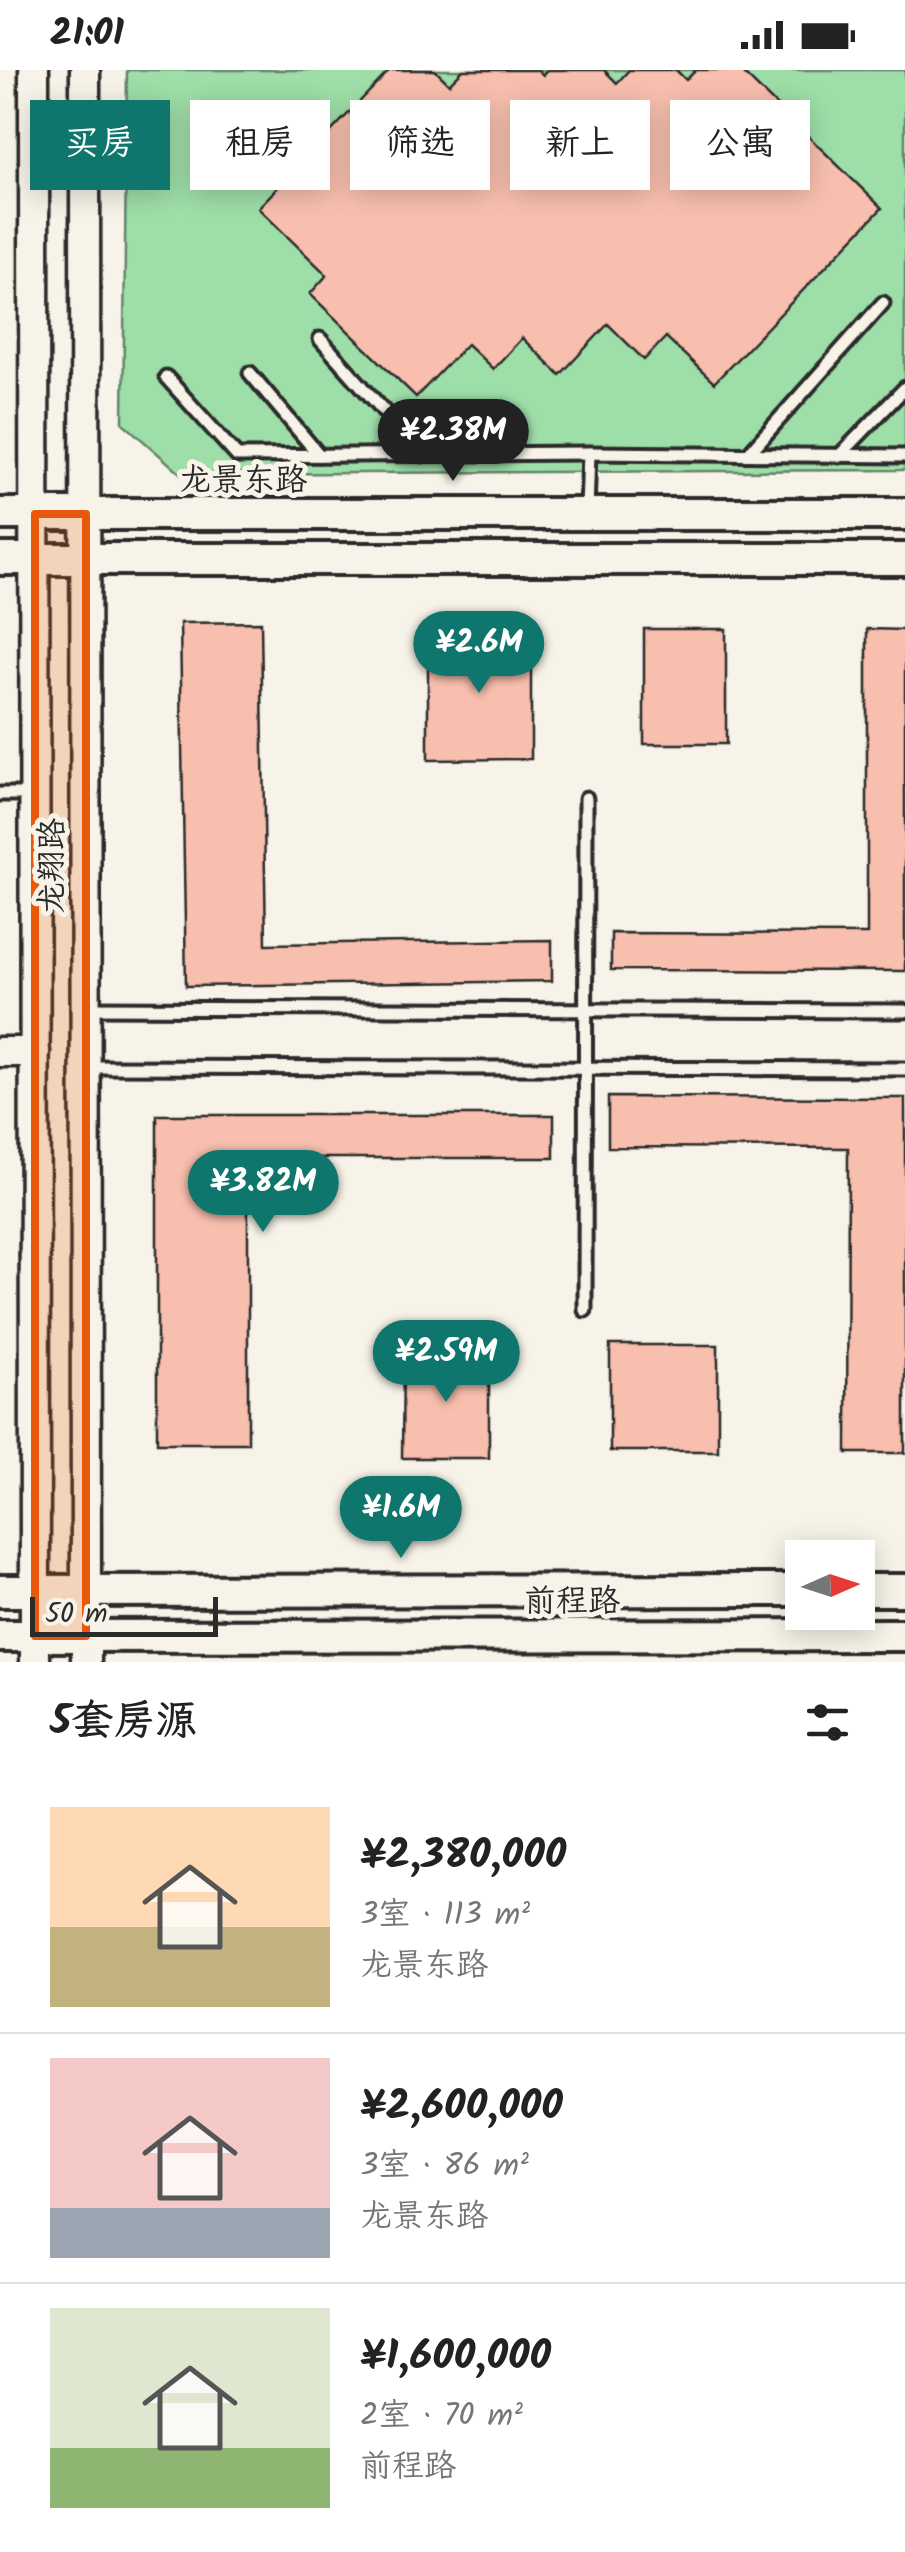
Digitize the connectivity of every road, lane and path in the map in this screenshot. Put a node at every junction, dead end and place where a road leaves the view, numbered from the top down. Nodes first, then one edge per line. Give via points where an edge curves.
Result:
1 (34, 70) edge
2 (85, 70) edge
3 (883, 303) dead end
4 (320, 339) dead end
5 (250, 373) dead end
6 (166, 377) dead end
7 (905, 388) edge
8 (589, 453) junction
9 (423, 454) junction
10 (748, 454) junction
11 (319, 456) junction
12 (839, 456) junction
13 (905, 456) edge
14 (0, 514) edge
15 (34, 514) junction
16 (86, 514) junction
17 (587, 514) junction
18 (905, 514) edge
19 (0, 559) edge
20 (34, 559) junction
21 (85, 559) junction
22 (905, 559) edge
23 (0, 794) edge
24 (35, 794) junction
25 (586, 798) dead end
26 (86, 1008) junction
27 (586, 1010) junction
28 (905, 1011) edge
29 (0, 1052) edge
30 (34, 1052) junction
31 (85, 1067) junction
32 (586, 1068) junction
33 (905, 1070) edge
34 (585, 1310) dead end
35 (785, 1590) edge
36 (875, 1590) edge
37 (905, 1590) edge
38 (0, 1591) edge
39 (35, 1591) junction
40 (86, 1591) junction
41 (905, 1635) edge
42 (0, 1636) edge
43 (35, 1649) edge
44 (86, 1649) edge

1 - 15 street, 龙翔路
2 - 16 street, 龙翔路
3 - 10 lane
4 - 9 lane
5 - 11 lane
6 - 11 lane via 237,456
7 - 12 lane
8 - 9 lane
8 - 10 lane
8 - 17 lane
9 - 11 lane
10 - 12 lane
12 - 13 lane
14 - 15 main road, 龙景东路
15 - 16 main road, 龙景东路
15 - 20 street, 龙翔路
16 - 17 main road, 龙景东路
16 - 21 street, 龙翔路
17 - 18 main road, 龙景东路
19 - 20 main road
20 - 21 main road
20 - 24 street, 龙翔路
21 - 22 main road
21 - 26 street, 龙翔路
23 - 24 lane
24 - 30 street, 龙翔路
25 - 27 lane
26 - 27 lane
26 - 31 street, 龙翔路
27 - 28 lane
27 - 32 lane
29 - 30 street
30 - 39 street, 龙翔路
31 - 32 lane
31 - 40 street, 龙翔路
32 - 33 lane
32 - 34 lane
35 - 40 main road, 前程路
36 - 37 main road
38 - 39 main road, 前程路
39 - 40 main road, 前程路
39 - 43 street, 龙翔路
40 - 44 street, 龙翔路
41 - 44 main road, 前程路
42 - 43 main road, 前程路
43 - 44 main road, 前程路

